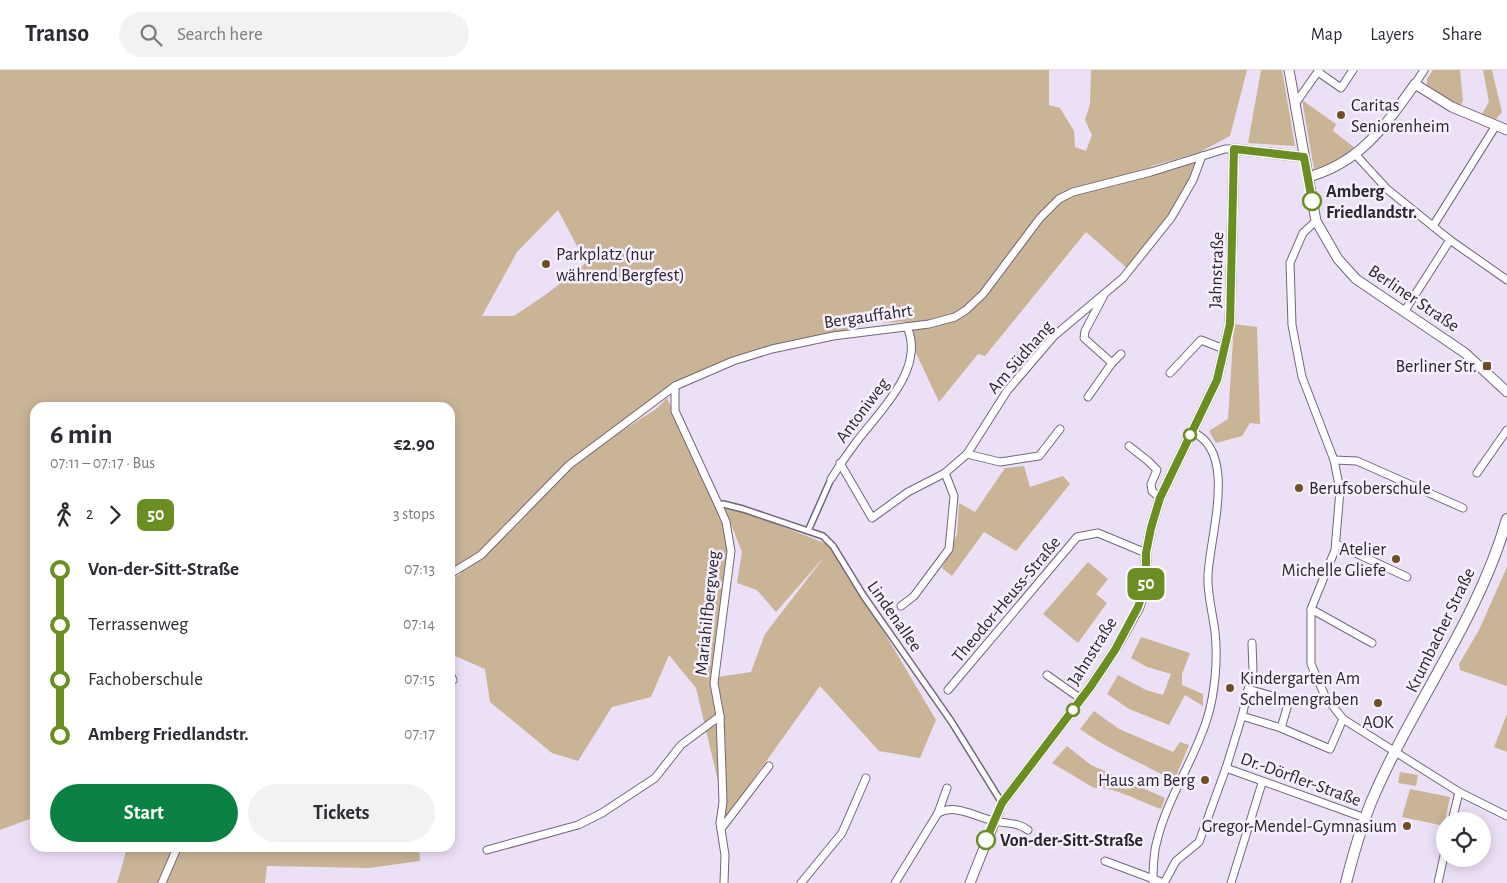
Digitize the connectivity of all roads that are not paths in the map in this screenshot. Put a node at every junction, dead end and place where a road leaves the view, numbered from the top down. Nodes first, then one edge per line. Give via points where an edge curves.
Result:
1 (1288, 70) edge
2 (1353, 70) edge
3 (1424, 70) edge
4 (1318, 71) edge
5 (1414, 84) junction
6 (1296, 104) junction
7 (1495, 127) junction
8 (1507, 130) edge
9 (1234, 149) junction
10 (1355, 154) junction
11 (1202, 156) junction
12 (1304, 157) junction
13 (1308, 177) junction
14 (1316, 221) junction
15 (1433, 226) junction
16 (1450, 240) junction
17 (1507, 280) edge
18 (1107, 290) junction
19 (1404, 312) junction
20 (907, 327) junction
21 (1224, 349) junction
22 (1120, 354) dead end
23 (1112, 363) junction
24 (1170, 373) dead end
25 (676, 386) junction
26 (1507, 392) edge
27 (1088, 397) dead end
28 (1060, 429) dead end
29 (1507, 430) edge
30 (1192, 432) junction
31 (1129, 446) dead end
32 (967, 454) junction
33 (1334, 460) junction
34 (840, 463) junction
35 (946, 473) junction
36 (1477, 473) dead end
37 (831, 479) joint
38 (1160, 498) junction
39 (720, 506) junction
40 (1463, 508) dead end
41 (1507, 519) edge
42 (808, 531) junction
43 (1336, 544) junction
44 (1146, 553) junction
45 (455, 571) edge
46 (1406, 577) dead end
47 (901, 606) dead end
48 (1311, 609) junction
49 (1252, 642) dead end
50 (1372, 643) dead end
51 (1047, 675) dead end
52 (1248, 689) junction
53 (948, 690) dead end
54 (1081, 699) junction
55 (720, 716) junction
56 (1242, 716) junction
57 (1343, 719) junction
58 (1281, 728) junction
59 (1395, 753) junction
60 (769, 766) dead end
61 (1226, 768) junction
62 (866, 778) dead end
63 (1262, 783) junction
64 (947, 788) dead end
65 (1459, 792) junction
66 (1002, 803) junction
67 (1454, 812) edge
68 (938, 813) junction
69 (1507, 816) edge
70 (1365, 818) junction
71 (993, 821) junction
72 (721, 829) junction
73 (1028, 830) dead end
74 (487, 850) dead end
75 (175, 852) edge
76 (1105, 861) dead end
77 (1442, 867) edge
78 (1153, 881) edge
79 (162, 883) edge
80 (724, 883) edge
81 (801, 883) edge
82 (896, 883) edge
83 (970, 883) edge
84 (1164, 883) edge
85 (1231, 883) edge
86 (1346, 883) edge
87 (1438, 883) edge

1 - 6 street, Berliner Straße
2 - 4 street via 1341,88
3 - 5 street
4 - 6 street
5 - 7 street
5 - 10 street via 1386,126
6 - 12 street, Berliner Straße
7 - 8 street
7 - 15 street
9 - 11 street, Bergauffahrt
9 - 12 street, Bergauffahrt
9 - 21 street, Jahnstraße via 1232,290 1230,324
10 - 13 street via 1322,173
10 - 15 street via 1387,189
11 - 18 street, Am Südhang via 1193,180 1171,218 1123,278
11 - 20 street, Bergauffahrt via 1073,192 1059,200 1040,218 983,294 966,310 941,322
12 - 13 street, Berliner Straße
13 - 14 street, Berliner Straße
14 - 19 street, Berliner Straße via 1328,244 1351,274
14 - 33 street via 1303,233 1290,264 1292,325 1302,377
15 - 16 street
16 - 17 street
16 - 19 street
18 - 23 street, Am Südhang via 1084,338
18 - 32 street, Am Südhang via 1054,336 1007,391
19 - 26 street, Berliner Straße via 1464,353
20 - 25 street, Bergauffahrt via 833,336 772,349 733,361
20 - 34 street, Antoniweg via 912,338 911,356 897,392
21 - 24 street via 1201,340
21 - 30 street, Jahnstraße via 1217,380
22 - 23 street
23 - 27 street
25 - 39 street, Mariahilfbergweg via 675,411
25 - 45 street, Bergauffahrt via 569,465 481,554
28 - 32 street via 1040,456 1000,462
29 - 36 street
30 - 38 street, Jahnstraße
30 - 78 street via 1200,435 1213,452 1220,485 1207,577 1215,658 1207,718 1156,842
31 - 38 street via 1157,470 1151,484 1152,491
32 - 35 street, Am Südhang
33 - 40 street via 1357,461
33 - 43 street via 1340,490
34 - 35 street, Am Südhang via 872,518 908,492
34 - 37 street, Antoniweg
35 - 47 street via 954,496 948,549 914,596
37 - 42 street
38 - 44 street, Jahnstraße
39 - 42 street, Lindenallee via 743,509
39 - 55 street, Mariahilfbergweg via 732,551 714,682
41 - 59 main road, Krumbacher Straße via 1500,545 1472,605
42 - 66 street, Lindenallee via 823,536 833,546
43 - 46 street
43 - 48 street
44 - 53 street, Theodor-Heuss-Straße via 1098,532 1077,537
44 - 54 street, Jahnstraße via 1146,584 1138,607 1115,650
48 - 50 street
48 - 57 street via 1311,664 1325,696
49 - 52 street via 1254,661
51 - 54 street
52 - 56 street
52 - 58 street via 1289,701
54 - 66 street, Jahnstraße
55 - 72 street, Mariahilfbergweg
55 - 74 street via 681,745 655,778 602,813 578,825
56 - 58 street
56 - 61 street
57 - 58 street via 1330,749
57 - 59 street
59 - 65 street
59 - 70 main road, Krumbacher Straße
60 - 72 street
61 - 63 street, Dr.-Dörfler-Straße
61 - 84 street via 1198,842 1176,861
62 - 81 street via 842,833
63 - 70 street, Dr.-Dörfler-Straße
63 - 85 street
64 - 68 street
65 - 67 street
65 - 69 street
66 - 71 street, Jahnstraße
68 - 71 street via 964,811
68 - 82 street
70 - 86 main road, Krumbacher Straße
71 - 73 street via 1020,824
71 - 83 street, Jahnstraße
72 - 80 street, Mariahilfbergweg via 725,855
75 - 79 street
76 - 78 street
77 - 87 street
78 - 84 street

